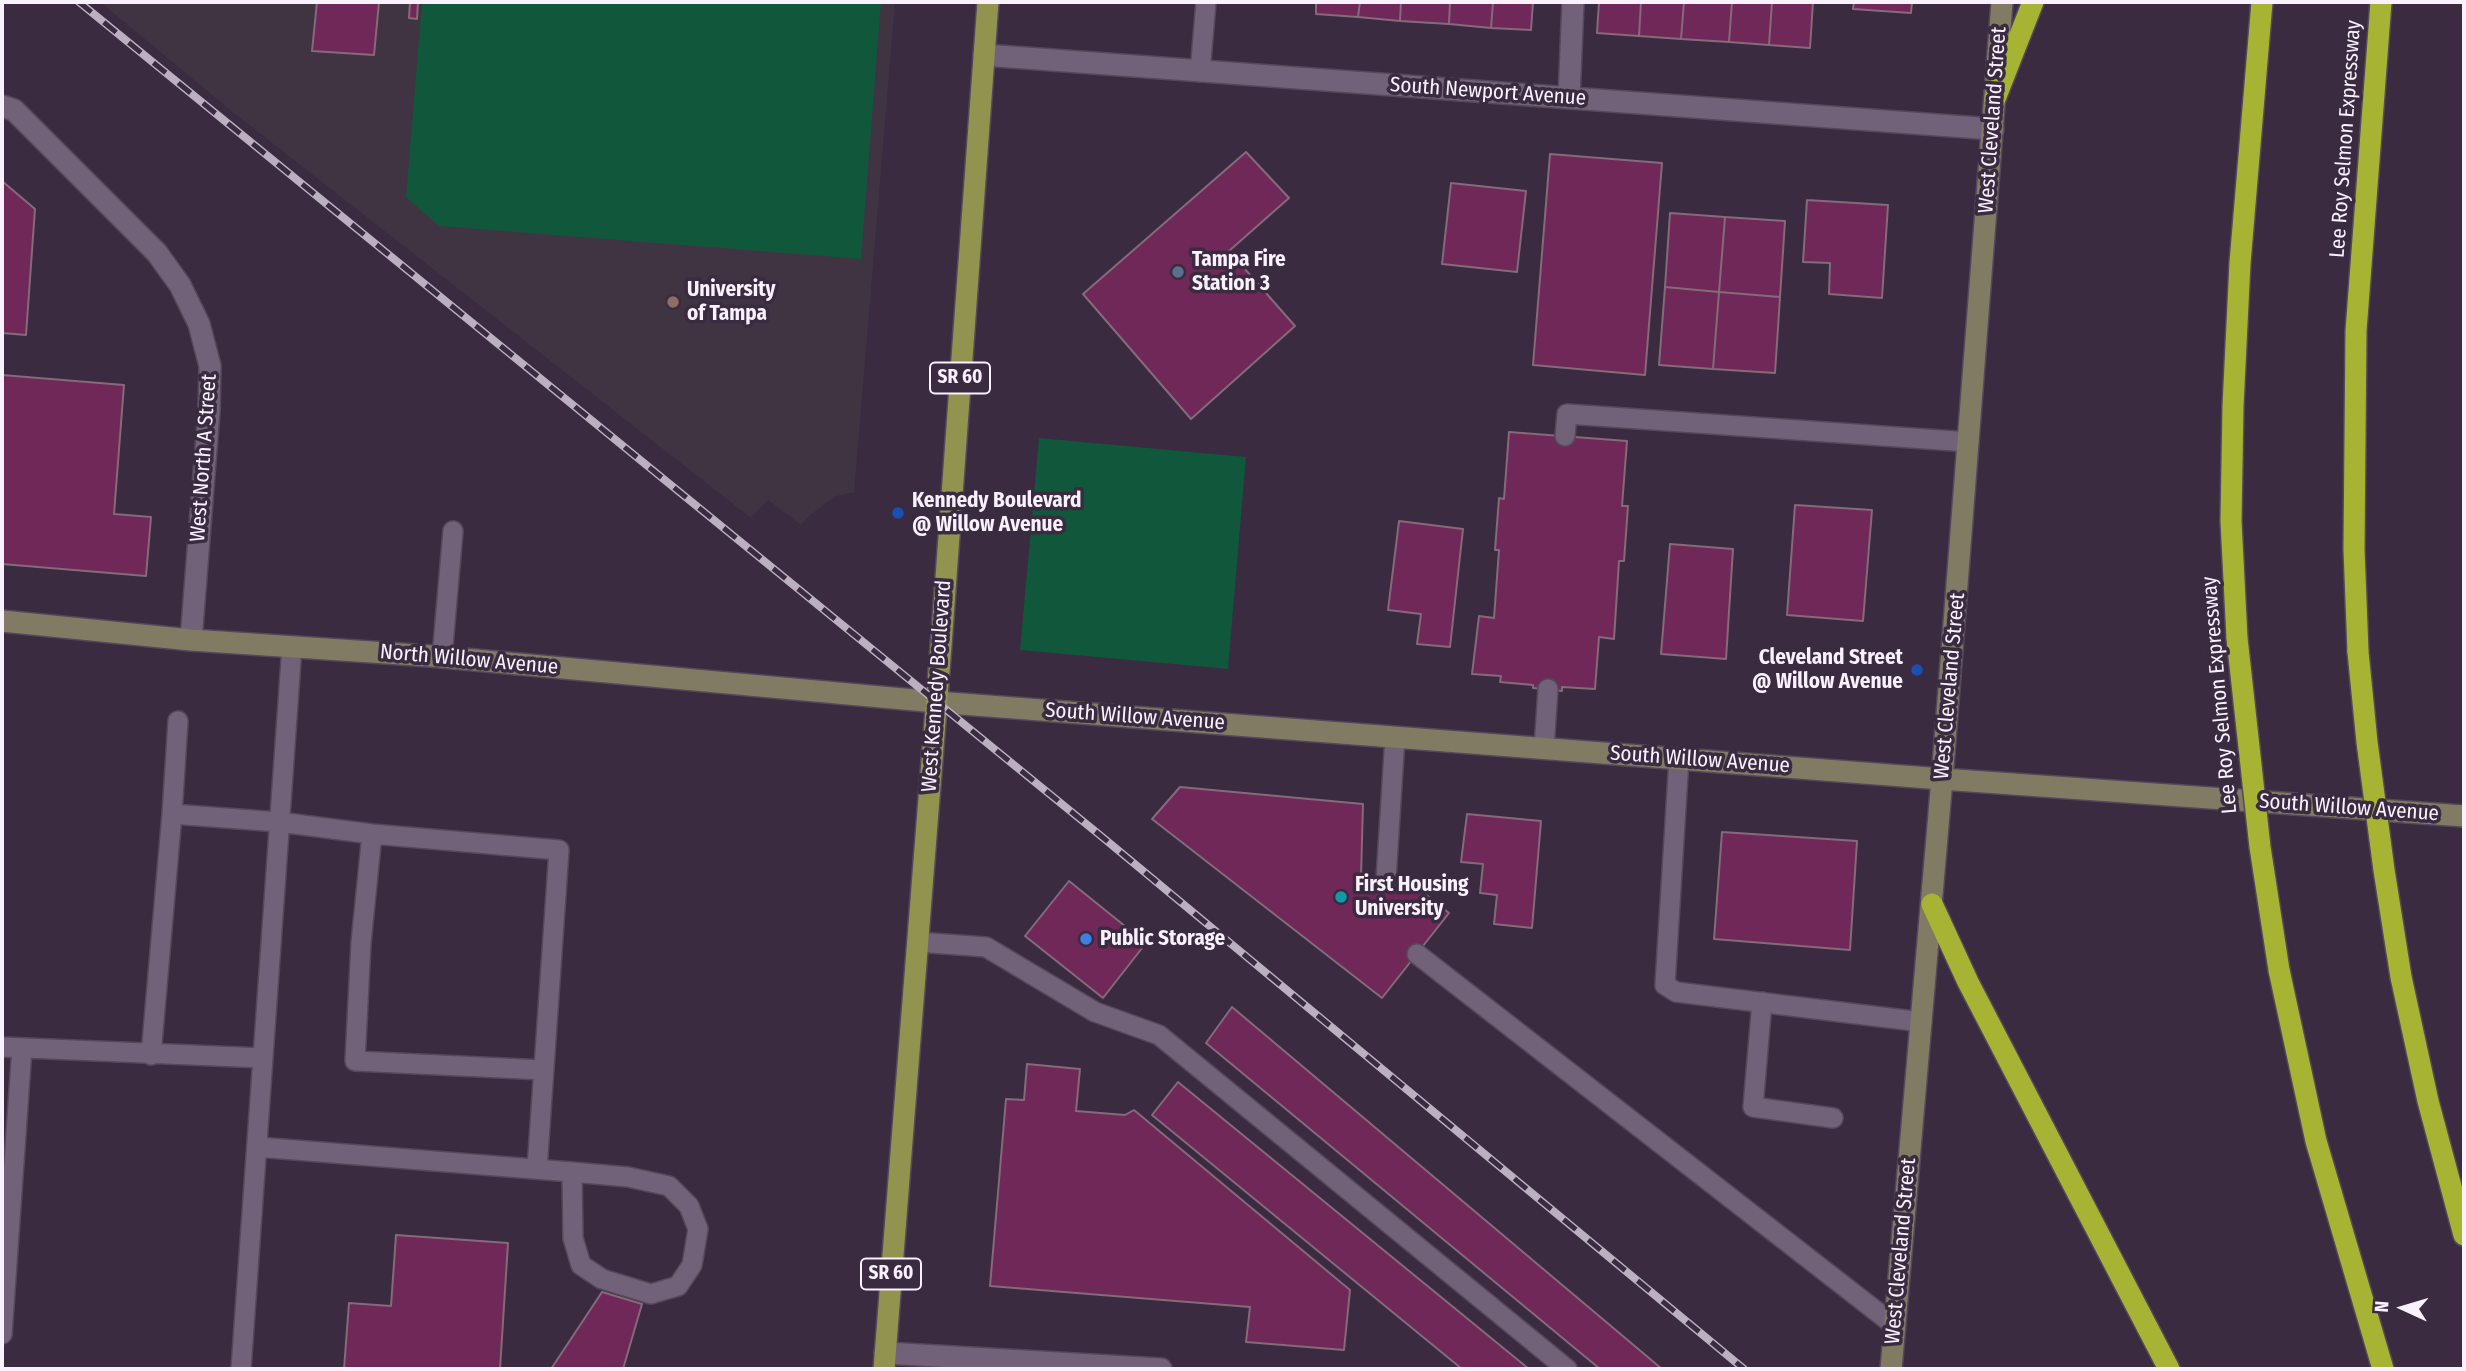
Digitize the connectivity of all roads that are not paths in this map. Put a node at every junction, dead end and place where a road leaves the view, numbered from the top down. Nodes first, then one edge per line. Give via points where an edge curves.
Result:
1 (988, 2) edge
2 (1206, 2) edge
3 (1573, 2) edge
4 (2002, 2) edge
5 (2033, 2) edge
6 (2262, 2) edge
7 (2381, 2) edge
8 (984, 55) junction
9 (1200, 72) junction
10 (1569, 98) junction
11 (1995, 99) junction
12 (2, 106) edge
13 (1993, 129) junction
14 (1565, 436) dead end
15 (1969, 442) junction
16 (453, 531) dead end
17 (2, 621) edge
18 (191, 640) junction
19 (292, 646) junction
20 (442, 657) junction
21 (1548, 690) dead end
22 (936, 702) junction
23 (178, 721) dead end
24 (1395, 737) junction
25 (1544, 748) junction
26 (1679, 758) junction
27 (1942, 779) junction
28 (172, 814) junction
29 (2464, 816) edge
30 (279, 822) junction
31 (372, 834) junction
32 (1386, 879) dead end
33 (1932, 904) junction
34 (917, 942) junction
35 (1417, 954) dead end
36 (1762, 1002) junction
37 (1922, 1022) junction
38 (2, 1047) edge
39 (22, 1048) junction
40 (151, 1055) junction
41 (263, 1058) junction
42 (544, 1070) junction
43 (1833, 1118) dead end
44 (257, 1147) junction
45 (537, 1168) junction
46 (572, 1172) junction
47 (2464, 1235) edge
48 (1895, 1325) junction
49 (2, 1334) edge
50 (884, 1361) edge
51 (241, 1369) edge
52 (1161, 1369) edge
53 (1567, 1369) edge
54 (1891, 1369) edge
55 (2169, 1369) edge
56 (2383, 1369) edge

1 - 8 main road, West Kennedy Boulevard / SR 60
2 - 9 lane
3 - 10 street
4 - 11 street, West Cleveland Street
5 - 11 highway
6 - 56 highway, Lee Roy Selmon Expressway, bridge via 2233,406 2231,521 2237,638 2258,834 2279,970 2316,1141
7 - 47 highway, Lee Roy Selmon Expressway, bridge via 2356,331 2358,652 2373,793 2401,977
8 - 9 street, South Newport Avenue
8 - 22 main road, West Kennedy Boulevard / SR 60
9 - 10 street, South Newport Avenue
10 - 13 street, South Newport Avenue
11 - 13 street, West Cleveland Street
12 - 18 street, West North A Street via 14,110 157,253 180,285 199,324 211,366
13 - 15 street, West Cleveland Street
14 - 15 lane via 1567,414
15 - 27 street, West Cleveland Street
16 - 20 lane
17 - 18 street, North Willow Avenue
18 - 19 street, North Willow Avenue
19 - 20 street, North Willow Avenue
19 - 30 lane
20 - 22 street, North Willow Avenue
21 - 25 lane
22 - 24 street, South Willow Avenue
22 - 34 main road, West Kennedy Boulevard / SR 60
23 - 28 lane
24 - 25 street, South Willow Avenue
24 - 32 lane
25 - 26 street, South Willow Avenue
26 - 27 street, South Willow Avenue
26 - 36 lane via 1665,985 1676,992
27 - 29 street, South Willow Avenue
27 - 33 street, West Cleveland Street
28 - 30 lane
28 - 40 lane
30 - 31 lane
30 - 41 lane
31 - 42 lane via 559,850
31 - 42 lane via 355,1061
33 - 37 street, West Cleveland Street
33 - 55 highway
34 - 50 main road, West Kennedy Boulevard / SR 60
34 - 53 lane via 986,947 1095,1012 1159,1035
35 - 48 lane
36 - 37 lane
36 - 43 lane via 1753,1107
37 - 48 street, West Cleveland Street
38 - 39 lane
39 - 40 lane
39 - 49 lane
40 - 41 lane
41 - 44 lane
42 - 45 lane
44 - 45 lane
44 - 51 lane
45 - 46 lane
46 - 46 lane via 669,1186 689,1206 698,1229 692,1265 678,1286 652,1294 602,1279 581,1265 573,1238
48 - 54 street, West Cleveland Street
50 - 52 street

